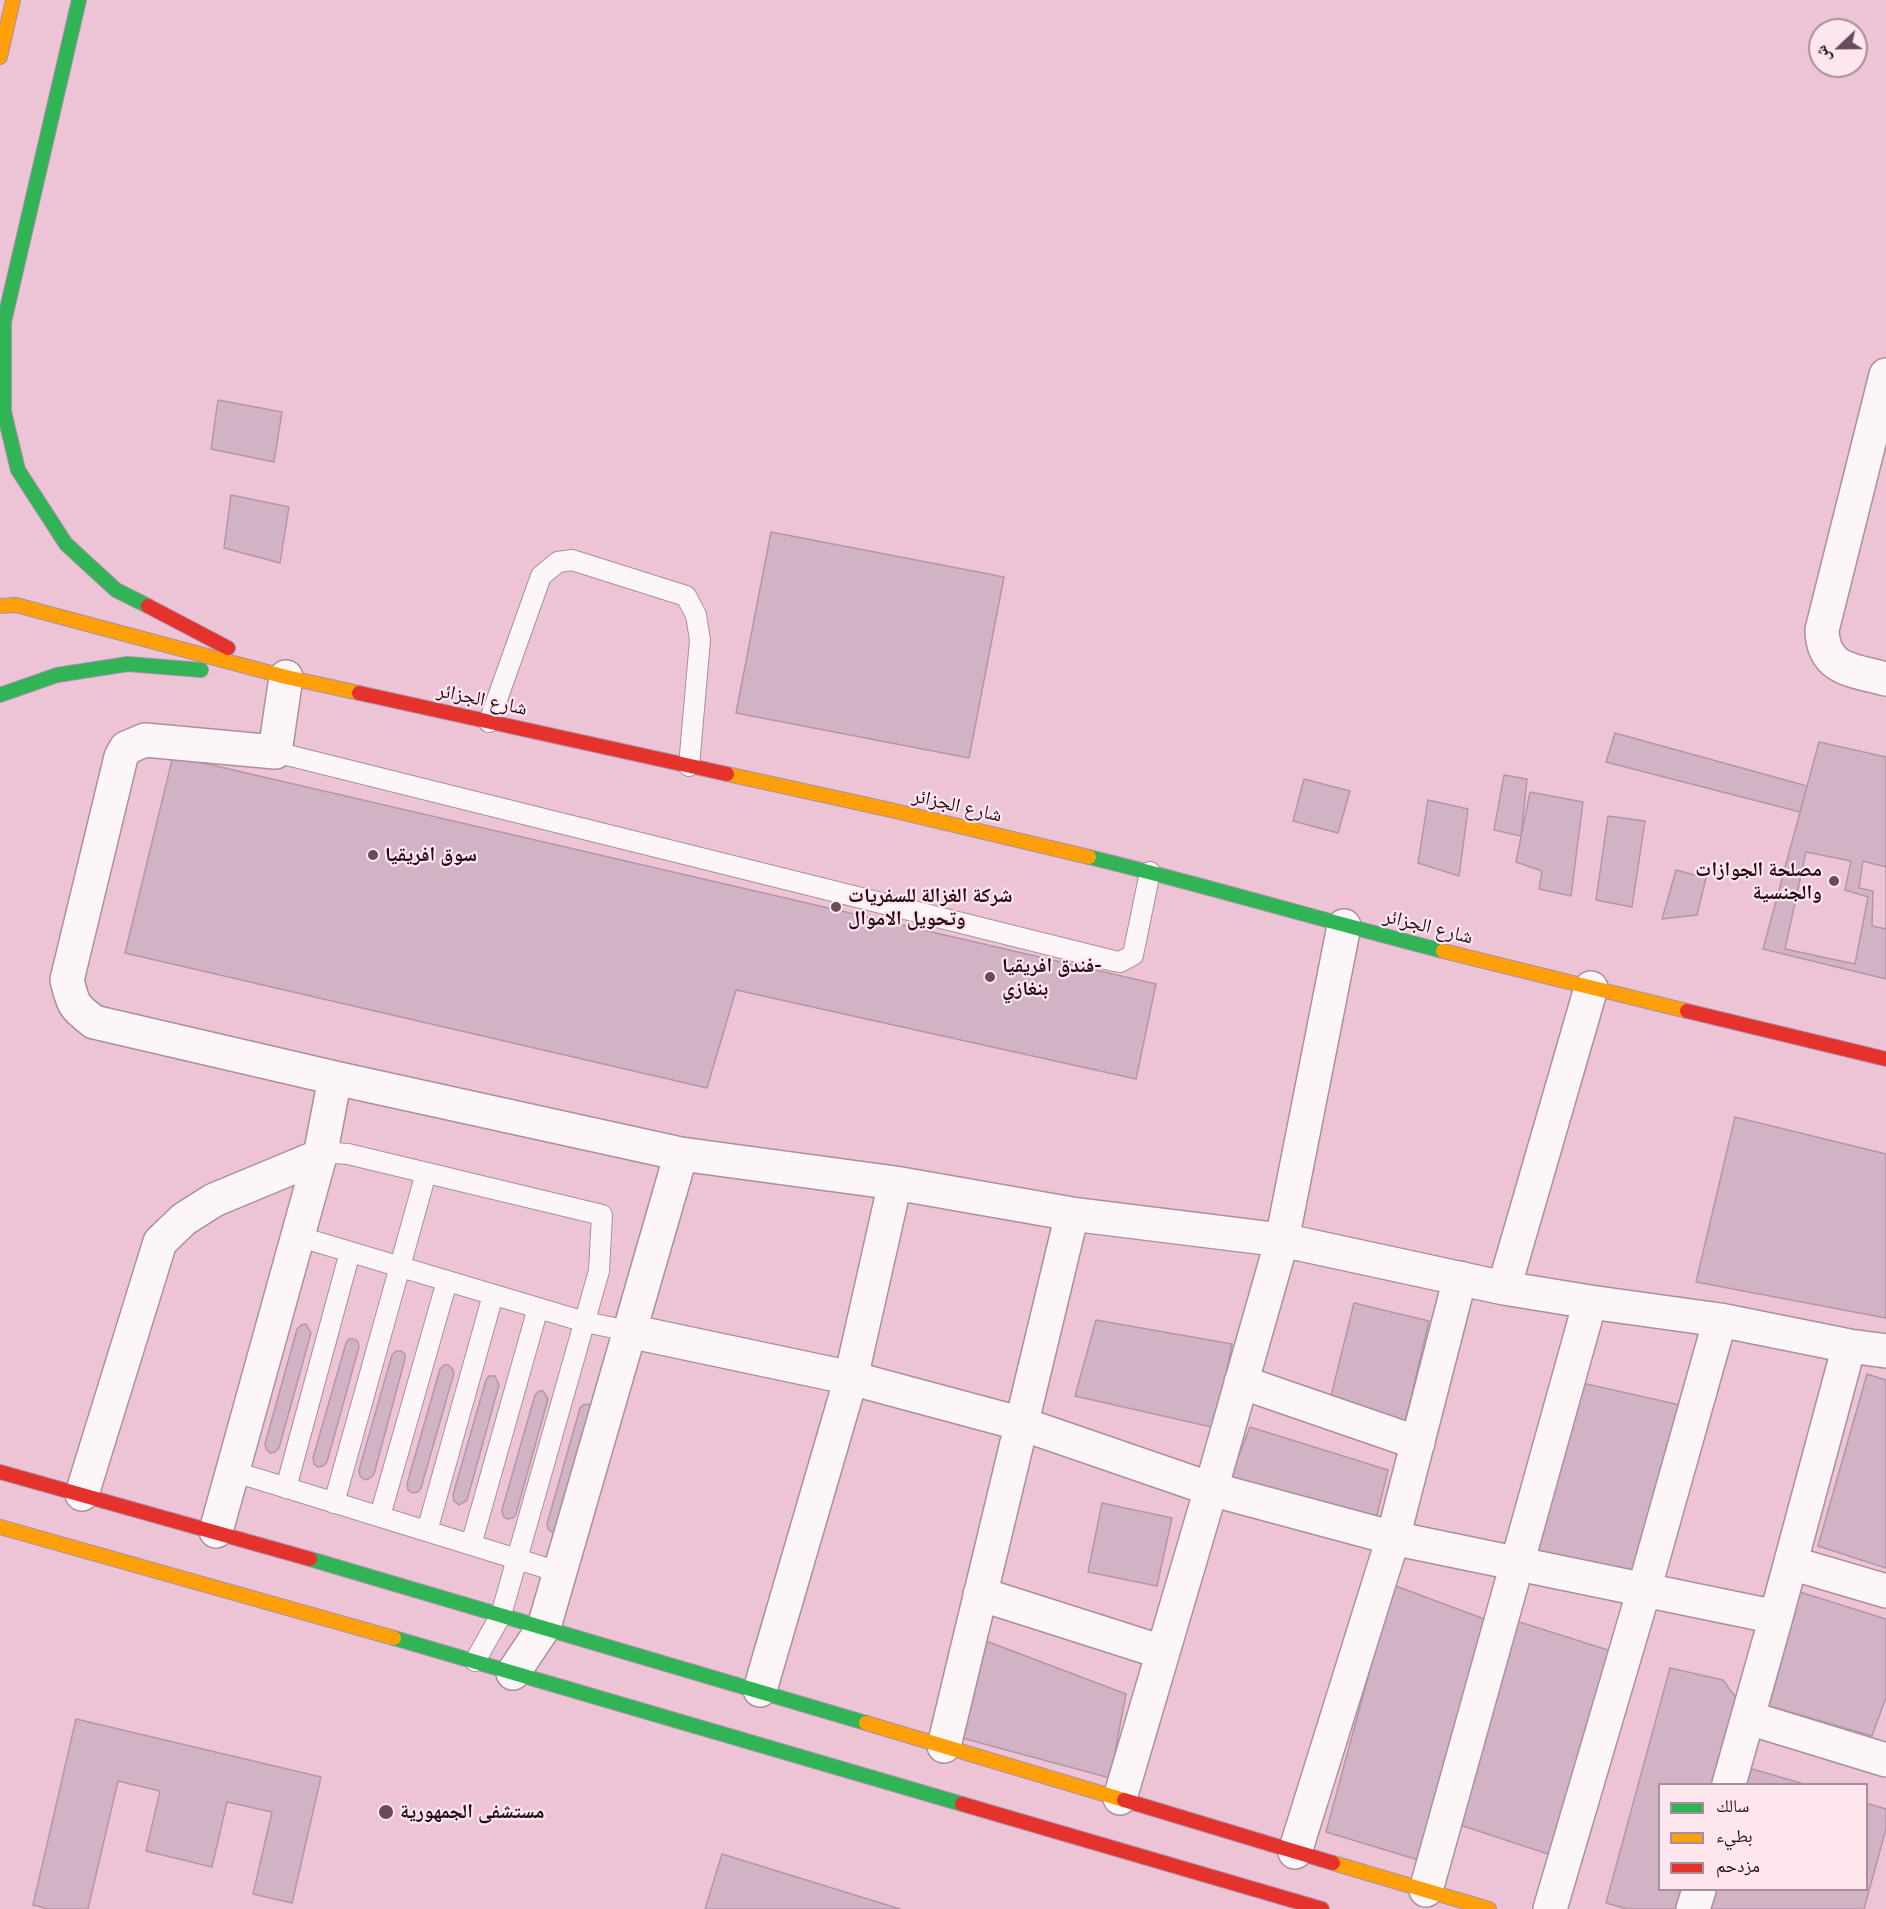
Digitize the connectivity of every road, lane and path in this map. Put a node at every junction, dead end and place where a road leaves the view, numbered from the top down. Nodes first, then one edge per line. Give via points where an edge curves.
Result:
1 (13, 0) edge
2 (79, 0) edge
3 (0, 57) edge
4 (4, 320) junction
5 (0, 339) edge
6 (1886, 375) edge
7 (0, 595) edge
8 (16, 605) junction
9 (0, 606) edge
10 (286, 677) junction
11 (1886, 679) edge
12 (0, 695) edge
13 (489, 722) junction
14 (275, 752) junction
15 (689, 766) junction
16 (1150, 872) junction
17 (1344, 926) junction
18 (1591, 988) junction
19 (1886, 1059) edge
20 (335, 1078) junction
21 (681, 1154) junction
22 (320, 1156) junction
23 (426, 1173) junction
24 (895, 1183) junction
25 (1072, 1214) junction
26 (297, 1236) junction
27 (1282, 1239) junction
28 (350, 1252) junction
29 (399, 1267) junction
30 (1460, 1278) junction
31 (447, 1281) junction
32 (1504, 1288) junction
33 (493, 1294) junction
34 (1590, 1302) junction
35 (538, 1308) junction
36 (1720, 1320) junction
37 (585, 1322) junction
38 (629, 1330) junction
39 (1849, 1346) junction
40 (1886, 1351) edge
41 (851, 1378) junction
42 (1241, 1382) junction
43 (1022, 1424) junction
44 (1418, 1443) junction
45 (232, 1471) junction
46 (0, 1472) edge
47 (286, 1488) junction
48 (1211, 1489) junction
49 (82, 1494) junction
50 (334, 1503) junction
51 (380, 1516) junction
52 (0, 1527) edge
53 (216, 1531) junction
54 (427, 1531) junction
55 (1393, 1538) junction
56 (471, 1545) junction
57 (517, 1559) junction
58 (1791, 1563) junction
59 (1515, 1565) junction
60 (559, 1572) junction
61 (1644, 1590) junction
62 (1886, 1591) edge
63 (980, 1594) junction
64 (501, 1615) junction
65 (1776, 1617) junction
66 (544, 1628) junction
67 (1162, 1652) junction
68 (475, 1661) junction
69 (513, 1673) junction
70 (760, 1690) junction
71 (1749, 1718) junction
72 (944, 1746) junction
73 (1886, 1760) edge
74 (1730, 1783) edge
75 (1120, 1798) junction
76 (1295, 1852) junction
77 (1426, 1890) junction
78 (1699, 1891) edge
79 (1322, 1909) edge
80 (1489, 1909) edge
81 (1550, 1909) edge
82 (1693, 1909) edge

1 - 3 main road
2 - 4 main road
4 - 5 main road
4 - 10 main road via 4,412 18,470 66,544 116,590
6 - 11 street via 1822,630 1828,656 1838,665
7 - 8 main road, شارع الجزائر
8 - 9 main road, شارع الجزائر
8 - 10 main road, شارع الجزائر
10 - 12 main road via 128,664 57,675
10 - 13 main road, شارع الجزائر
10 - 14 street
13 - 15 main road, شارع الجزائر
13 - 15 lane via 541,576 558,562 572,560 686,596 696,615 700,640
14 - 16 lane via 1120,962 1133,955
14 - 20 street via 145,740 126,748 67,980 77,1010 94,1022
15 - 16 main road, شارع الجزائر
16 - 17 main road, شارع الجزائر
17 - 18 main road, شارع الجزائر
17 - 27 street
18 - 19 main road, شارع الجزائر
18 - 32 street
20 - 21 street
20 - 22 street
21 - 24 street
21 - 38 street
22 - 23 lane via 348,1154
22 - 26 street
22 - 49 street via 214,1200 184,1219 160,1242
23 - 29 lane
23 - 37 lane via 602,1215 599,1270
24 - 25 street
24 - 41 street
25 - 27 street
25 - 43 street
26 - 28 lane
26 - 45 street
27 - 30 street
27 - 42 street
28 - 29 lane
28 - 47 lane
29 - 31 lane
29 - 50 lane
30 - 32 street
30 - 44 street
31 - 33 lane
31 - 51 lane
32 - 34 street
33 - 35 lane
33 - 54 lane
34 - 36 street
34 - 59 street
35 - 37 lane
35 - 56 lane
36 - 39 street
36 - 61 street
37 - 38 lane
37 - 57 lane
38 - 41 street
38 - 60 street
39 - 40 street
39 - 58 street
41 - 43 street
41 - 70 street
42 - 44 street
42 - 48 street
43 - 48 street
43 - 63 street
44 - 55 street
45 - 47 lane
45 - 53 street
46 - 49 main road
47 - 50 lane
48 - 55 street
48 - 67 street
49 - 53 main road
50 - 51 lane
51 - 54 lane
52 - 68 main road
53 - 64 main road
54 - 56 lane
55 - 59 street
55 - 76 street
56 - 57 lane
57 - 60 lane
57 - 64 lane
58 - 62 street
58 - 65 street
59 - 61 street
59 - 77 street
60 - 66 street
61 - 65 street
61 - 81 street
63 - 67 street
63 - 72 street
64 - 66 main road
64 - 68 lane
65 - 71 street
66 - 69 street
66 - 70 main road
67 - 75 street
68 - 69 main road
69 - 79 main road
70 - 72 main road
71 - 73 street
71 - 74 street
72 - 75 main road
75 - 76 main road
76 - 77 main road
77 - 80 main road
78 - 82 street

